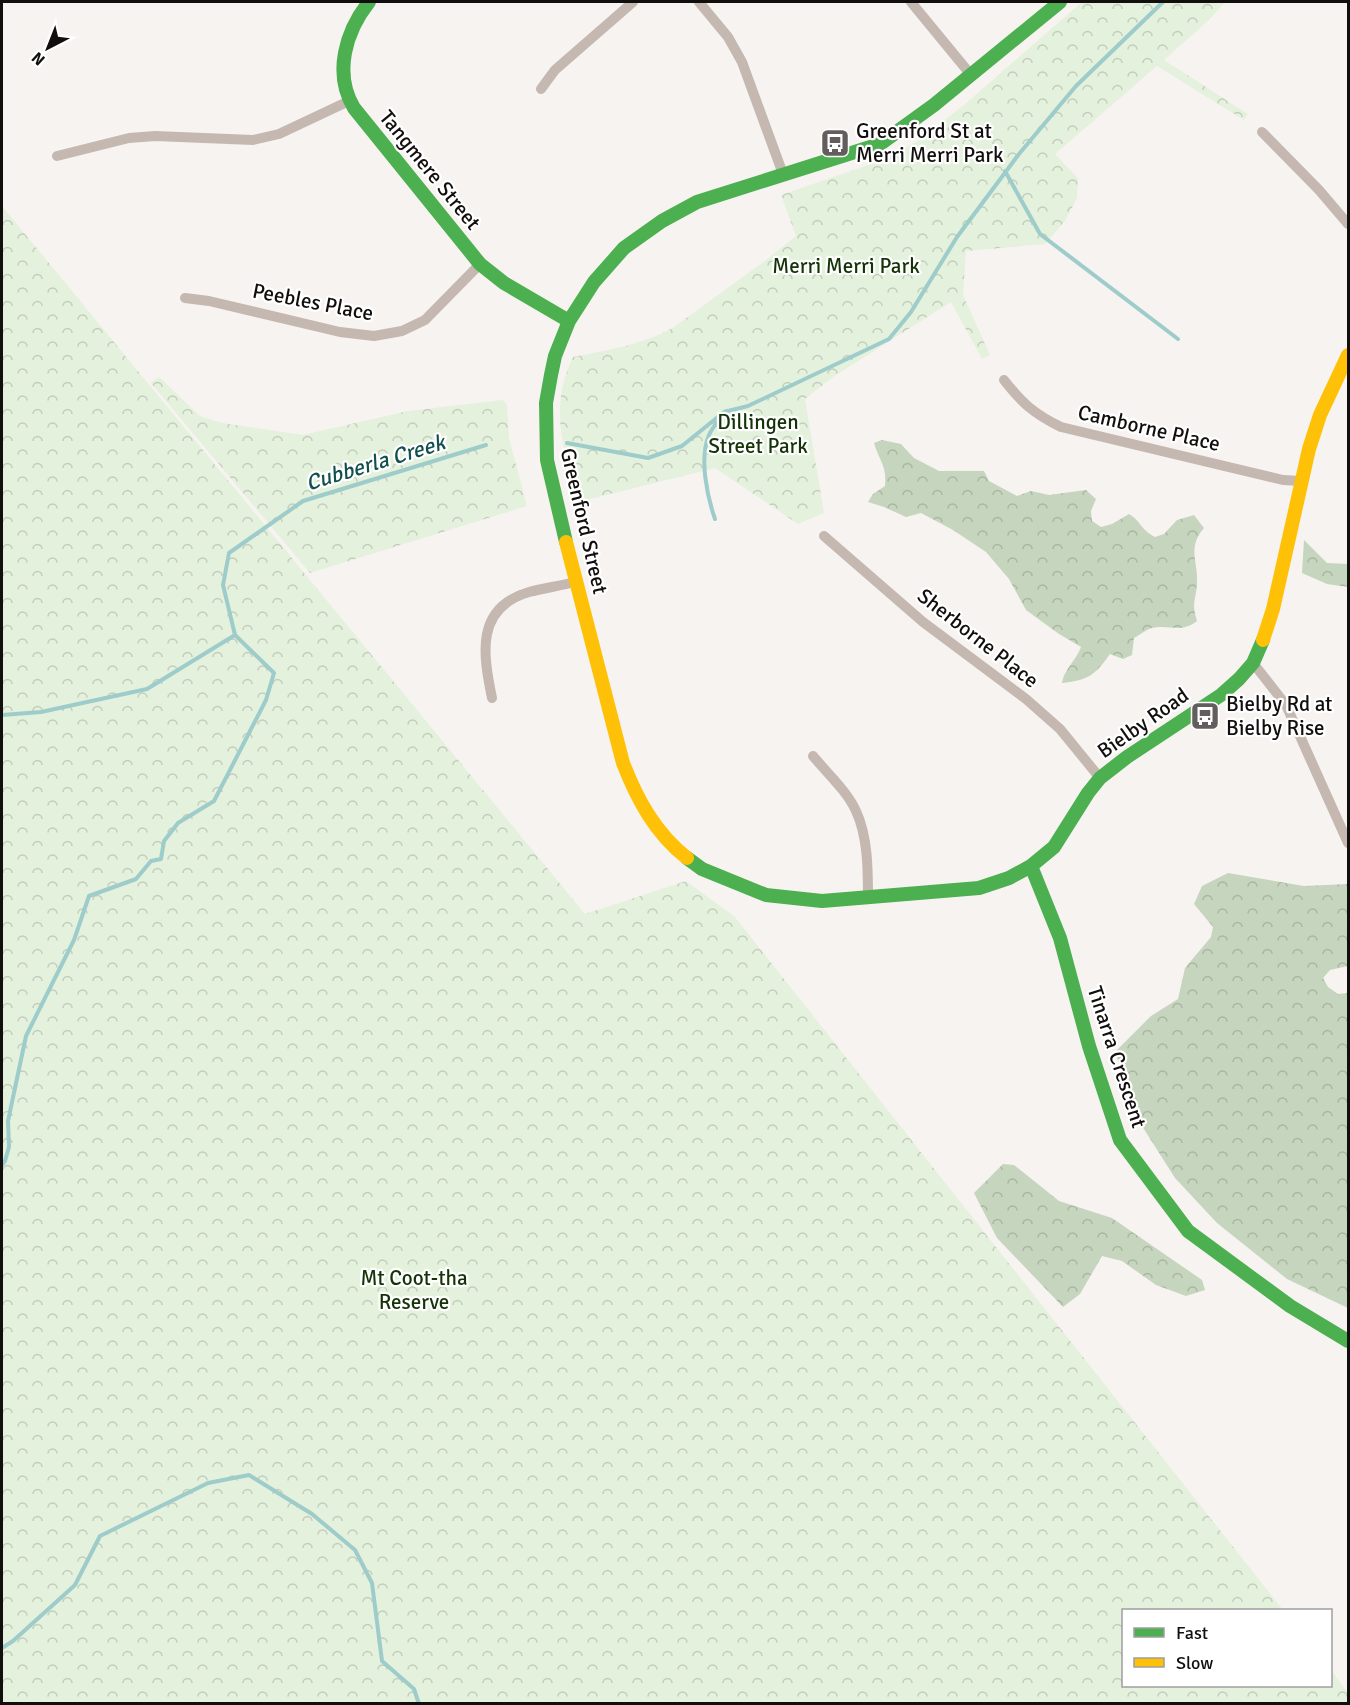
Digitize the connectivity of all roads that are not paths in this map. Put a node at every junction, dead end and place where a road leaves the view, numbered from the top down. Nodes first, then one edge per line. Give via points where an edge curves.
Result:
1 (369, 2) edge
2 (633, 2) edge
3 (699, 2) edge
4 (911, 2) edge
5 (1059, 2) edge
6 (971, 75) junction
7 (541, 89) dead end
8 (349, 101) junction
9 (1262, 132) dead end
10 (57, 156) dead end
11 (783, 174) junction
12 (1348, 224) edge
13 (480, 264) junction
14 (185, 298) dead end
15 (569, 321) junction
16 (1348, 355) edge
17 (1004, 380) dead end
18 (1301, 481) junction
19 (824, 536) dead end
20 (575, 582) junction
21 (1253, 663) junction
22 (492, 698) dead end
23 (813, 756) dead end
24 (1100, 778) junction
25 (1348, 843) edge
26 (1031, 866) junction
27 (766, 895) joint
28 (868, 898) junction
29 (1348, 1341) edge

1 - 8 street, Tangmere Street via 360,12 343,52 342,72
2 - 7 street via 555,70
3 - 11 street via 728,37 742,62
4 - 6 street
5 - 6 street, Greenford Street
6 - 11 street, Greenford Street via 880,144
8 - 10 street via 279,134 253,140 129,138
8 - 13 street, Tangmere Street
9 - 12 street
11 - 15 street, Greenford Street via 697,202 662,221 624,248 594,282
13 - 14 street, Peebles Place via 424,320 402,331 374,336
13 - 15 street, Tangmere Street via 504,283
15 - 20 street, Greenford Street via 551,375 545,444
16 - 18 street, Bielby Road via 1320,415
17 - 18 street, Camborne Place via 1031,411 1061,427
18 - 21 street, Bielby Road via 1265,636
19 - 24 street, Sherborne Place via 923,622 1026,699 1060,729
20 - 22 street via 527,593 502,606 489,624 484,648
20 - 27 street, Greenford Street via 623,763 652,822 677,850 702,869
21 - 24 street, Bielby Road via 1221,695
21 - 25 street via 1286,705
23 - 28 street via 856,809 862,828
24 - 26 street, Bielby Road via 1054,847
26 - 28 street, Bielby Road via 979,888
26 - 29 street, Tinarra Crescent via 1060,938 1120,1140 1188,1231 1290,1306
27 - 28 street, Bielby Road via 822,901

